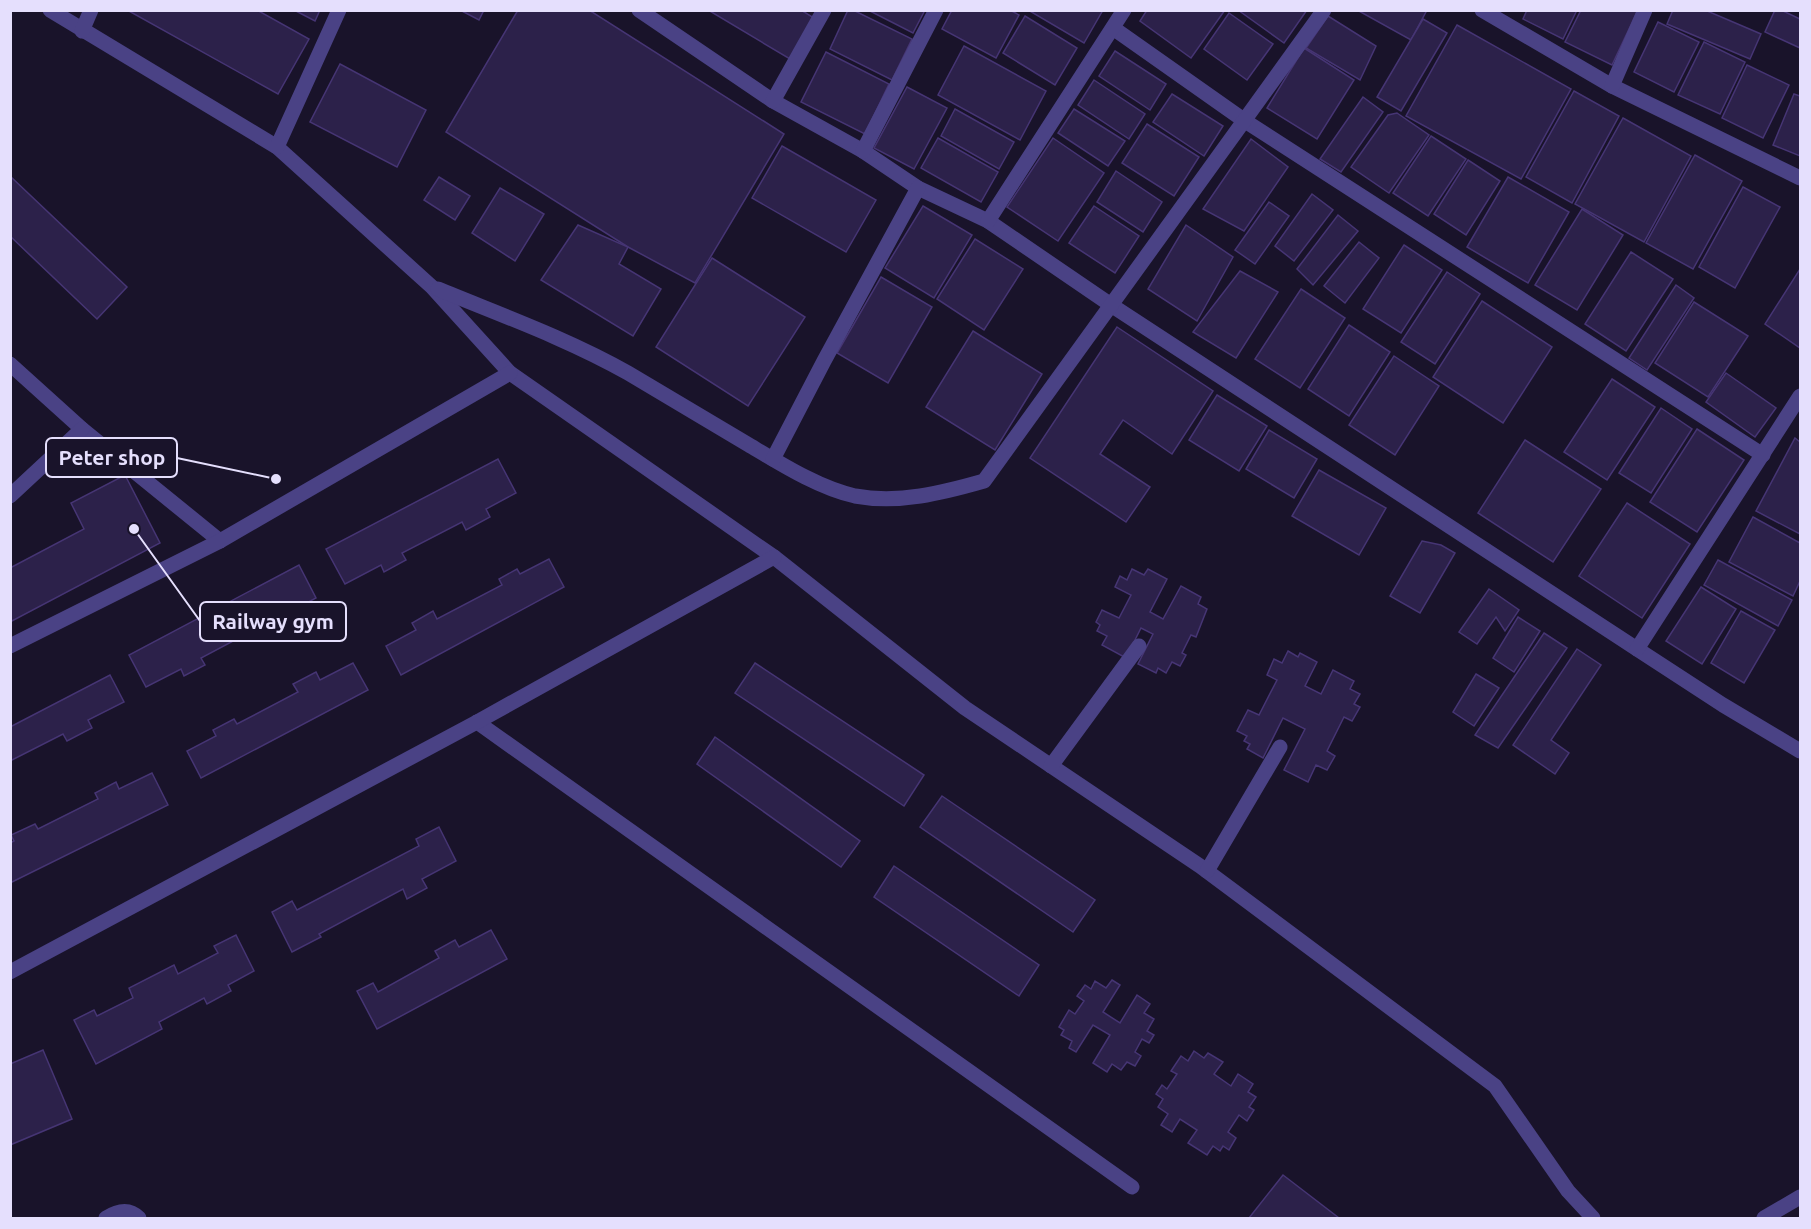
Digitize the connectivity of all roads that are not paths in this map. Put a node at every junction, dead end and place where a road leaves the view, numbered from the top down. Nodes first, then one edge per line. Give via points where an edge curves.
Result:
1 (50, 10) edge
2 (91, 10) edge
3 (339, 10) edge
4 (639, 10) edge
5 (824, 10) edge
6 (936, 10) edge
7 (1124, 10) edge
8 (1324, 10) edge
9 (1482, 10) edge
10 (1645, 10) edge
11 (1113, 28) junction
12 (82, 31) junction
13 (1612, 86) junction
14 (773, 101) junction
15 (1245, 121) junction
16 (278, 147) junction
17 (862, 152) junction
18 (1800, 178) edge
19 (918, 188) junction
20 (988, 221) junction
21 (432, 286) junction
22 (1111, 304) junction
23 (10, 364) edge
24 (510, 373) junction
25 (1800, 396) edge
26 (82, 429) junction
27 (1763, 455) junction
28 (773, 459) junction
29 (10, 496) edge
30 (220, 541) junction
31 (774, 558) junction
32 (10, 646) edge
33 (1139, 646) dead end
34 (1637, 649) junction
35 (477, 722) junction
36 (1280, 747) dead end
37 (1800, 751) edge
38 (1051, 766) junction
39 (1207, 871) junction
40 (10, 972) edge
41 (1132, 1187) dead end
42 (1800, 1197) edge
43 (106, 1218) edge
44 (139, 1218) edge
45 (1593, 1218) edge
46 (1764, 1218) edge

1 - 12 street
2 - 12 street
3 - 16 street
4 - 14 street
5 - 14 street
6 - 17 street
7 - 11 street
8 - 15 street
9 - 13 street
10 - 13 street
11 - 15 street
11 - 20 street
12 - 16 street
13 - 18 street
14 - 17 street
15 - 22 street
15 - 27 street
16 - 21 street
17 - 19 street
19 - 20 street
19 - 28 street
20 - 22 street
21 - 24 street
21 - 28 street via 616,368
22 - 28 street via 984,481 939,494 886,499 854,495 809,479
22 - 34 street
23 - 26 street
24 - 30 street
24 - 31 street
25 - 27 street
26 - 29 street
26 - 30 street
27 - 34 street
30 - 32 street
31 - 35 street
31 - 38 street via 965,708
33 - 38 street
34 - 37 street
35 - 40 street
35 - 41 street
36 - 39 street
38 - 39 street
39 - 45 street via 1494,1086 1568,1191
42 - 46 street
43 - 44 street via 123,1210

